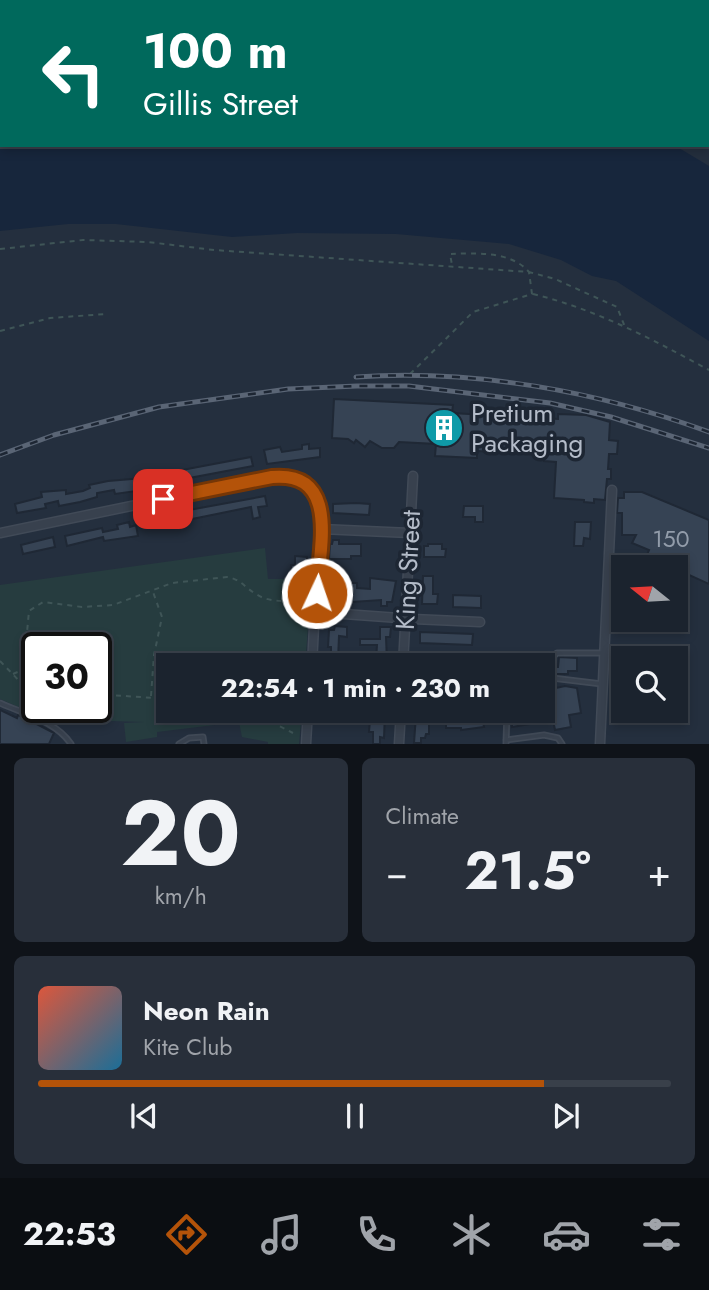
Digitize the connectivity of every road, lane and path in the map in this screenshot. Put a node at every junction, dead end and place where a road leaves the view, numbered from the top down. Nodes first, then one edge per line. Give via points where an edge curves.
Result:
1 (0, 248) edge
2 (452, 265) junction
3 (529, 272) junction
4 (532, 294) junction
5 (106, 314) dead end
6 (625, 327) junction
7 (0, 331) edge
8 (709, 370) edge
9 (410, 374) dead end
10 (413, 476) dead end
11 (612, 490) dead end
12 (321, 529) junction
13 (0, 533) edge
14 (410, 533) junction
15 (153, 592) junction
16 (301, 600) dead end
17 (285, 601) junction
18 (316, 612) junction
19 (300, 618) dead end
20 (405, 618) junction
21 (480, 622) dead end
22 (313, 653) edge
23 (404, 653) edge
24 (605, 653) junction
25 (0, 661) edge
26 (13, 674) junction
27 (21, 685) edge
28 (604, 685) junction
29 (112, 695) edge
30 (151, 696) junction
31 (156, 697) edge
32 (0, 703) edge
33 (276, 723) edge
34 (307, 723) edge
35 (400, 723) edge
36 (507, 723) edge
37 (293, 733) dead end
38 (506, 742) edge
39 (71, 744) edge
40 (179, 744) edge
41 (204, 744) edge
42 (306, 744) edge
43 (399, 744) edge
44 (562, 744) edge
45 (600, 744) edge

1 - 2 path via 83,240 148,242
2 - 3 path
2 - 3 path via 450,254 477,253 513,259
3 - 4 path
3 - 6 path via 617,307
4 - 6 path via 569,303
4 - 9 path via 473,312
5 - 7 path via 50,318
6 - 8 path
10 - 14 street, King Street
11 - 24 street
12 - 13 street via 319,497 307,483 272,477
12 - 14 street
12 - 18 street
14 - 20 street, King Street
15 - 17 path via 172,583 236,578 263,598
15 - 26 path via 113,605 36,604 27,616 24,664
15 - 30 path via 162,617
16 - 17 path
17 - 19 path
18 - 20 street
18 - 22 street
20 - 21 street
20 - 23 street, King Street
24 - 28 street
24 - 28 lane via 557,653 551,659 549,676
25 - 26 path
26 - 27 path
28 - 45 street
29 - 30 path
30 - 31 path
32 - 39 lane via 54,727
33 - 37 path
34 - 42 street
35 - 43 street
36 - 38 lane
38 - 44 lane via 544,735 558,738
40 - 41 lane via 203,737

